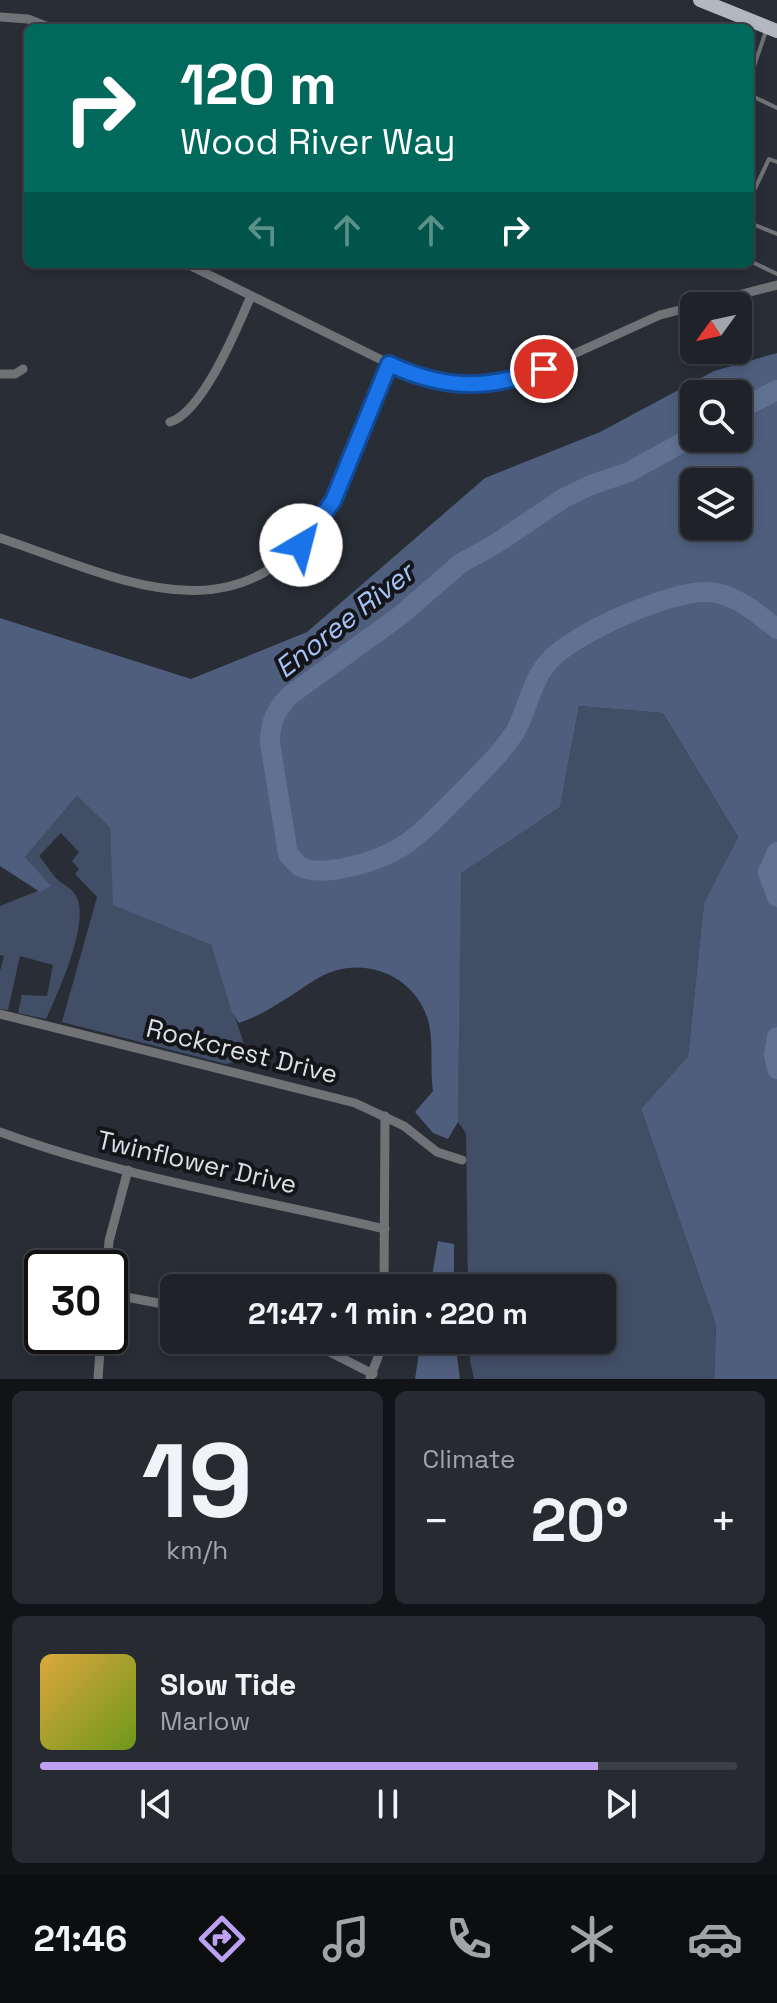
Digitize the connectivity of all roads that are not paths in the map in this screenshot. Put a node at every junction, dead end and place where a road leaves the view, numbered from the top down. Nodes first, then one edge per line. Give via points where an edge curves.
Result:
1 (700, 0) edge
2 (0, 17) edge
3 (41, 24) edge
4 (772, 29) edge
5 (754, 69) edge
6 (754, 97) edge
7 (777, 108) edge
8 (777, 162) edge
9 (754, 191) edge
10 (754, 225) edge
11 (777, 234) edge
12 (754, 263) edge
13 (195, 268) edge
14 (777, 274) edge
15 (777, 285) edge
16 (251, 296) junction
17 (389, 364) junction
18 (23, 369) dead end
19 (0, 374) edge
20 (170, 422) dead end
21 (0, 538) edge
22 (0, 1014) edge
23 (385, 1116) junction
24 (0, 1132) edge
25 (462, 1160) dead end
26 (128, 1170) junction
27 (385, 1229) junction
28 (110, 1250) edge
29 (384, 1274) edge
30 (128, 1297) edge
31 (160, 1303) edge
32 (100, 1354) edge
33 (331, 1354) edge
34 (378, 1354) edge
35 (371, 1376) edge
36 (98, 1379) edge

1 - 4 main road
2 - 3 street
4 - 5 lane
6 - 7 lane
8 - 9 lane via 769,159
10 - 11 lane
12 - 14 lane
13 - 16 street
15 - 17 street via 660,315 505,382 446,383
16 - 17 street
16 - 20 street via 201,397 183,417
17 - 21 street via 327,511 287,558 249,580 205,591 163,590
18 - 19 street
22 - 23 street, Rockcrest Drive via 330,1096
23 - 25 street, Rockcrest Drive via 437,1152
23 - 27 street
24 - 26 street, Twinflower Drive
26 - 27 street, Twinflower Drive
26 - 28 street
27 - 29 street
30 - 31 street
32 - 36 street
33 - 35 street
34 - 35 street

